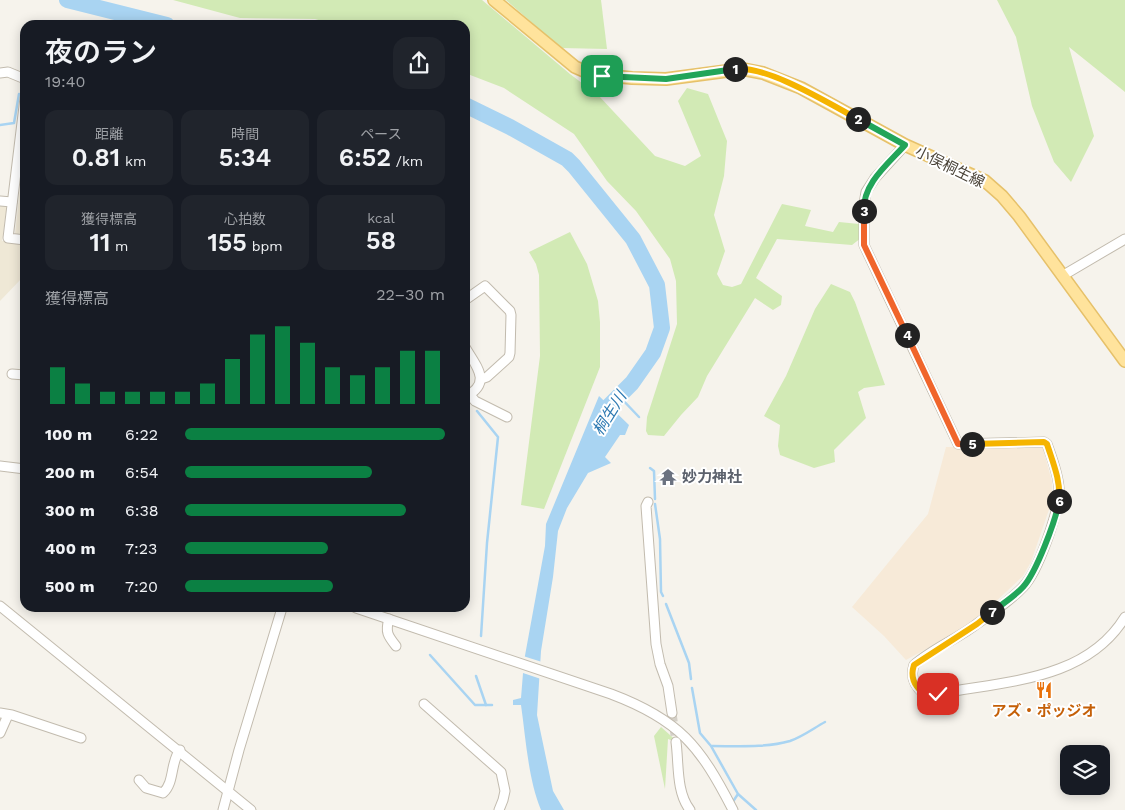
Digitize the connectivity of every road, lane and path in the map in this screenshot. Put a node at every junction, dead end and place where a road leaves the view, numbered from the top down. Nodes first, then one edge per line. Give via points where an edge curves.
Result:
1 (494, 0) edge
2 (0, 73) edge
3 (20, 77) edge
4 (20, 138) edge
5 (905, 145) junction
6 (0, 201) edge
7 (12, 202) junction
8 (1125, 238) edge
9 (20, 239) edge
10 (1062, 276) junction
11 (470, 296) edge
12 (470, 356) edge
13 (1125, 361) edge
14 (12, 374) dead end
15 (20, 375) edge
16 (481, 379) junction
17 (470, 394) edge
18 (470, 398) edge
19 (507, 418) dead end
20 (0, 466) edge
21 (20, 468) edge
22 (648, 502) dead end
23 (0, 606) edge
24 (281, 612) edge
25 (368, 612) edge
26 (1125, 617) edge
27 (388, 619) junction
28 (396, 646) dead end
29 (424, 704) dead end
30 (672, 713) tunnel mouth
31 (4, 714) edge
32 (0, 733) edge
33 (81, 738) dead end
34 (676, 742) tunnel mouth
35 (180, 750) junction
36 (139, 780) dead end
37 (229, 791) junction
38 (224, 810) edge
39 (251, 810) edge
40 (499, 810) edge
41 (690, 810) edge
42 (733, 810) edge

1 - 5 main road, 小俣桐生線 via 581,71 602,76 666,79 742,68 801,88
2 - 3 street via 8,72
4 - 7 street
5 - 10 main road, 小俣桐生線 via 985,181 1019,216
5 - 26 street via 866,192 864,245 958,444 1044,442 1056,468 1059,492 1050,529 1035,568 1023,587 977,624 914,665 915,684 923,693 938,694 1050,673 1081,660 1111,636
6 - 7 street
7 - 9 street via 8,238
8 - 10 street
10 - 13 main road, 小俣桐生線
11 - 16 street via 485,286 512,315 509,357
12 - 16 street
14 - 15 street
16 - 17 street
18 - 19 street
20 - 21 street
22 - 30 street via 656,644
23 - 35 street
24 - 37 street
25 - 27 street
27 - 28 street via 387,635
27 - 42 street via 611,694 648,710 680,732 698,751
29 - 40 street via 501,772 505,791
31 - 32 street
31 - 33 street
34 - 41 street via 682,794
35 - 36 street via 169,786 163,793 146,788
35 - 37 street
37 - 38 street
37 - 39 street

